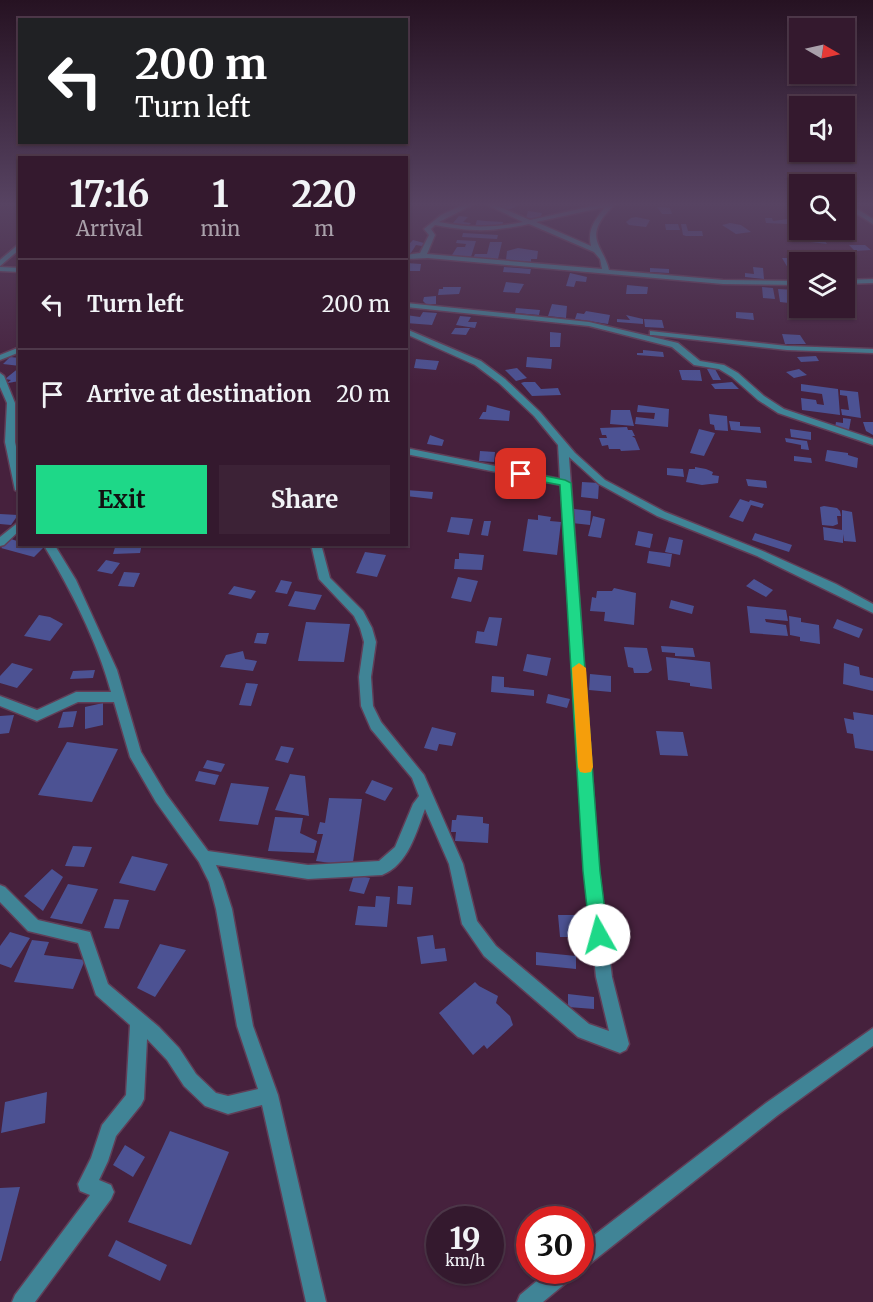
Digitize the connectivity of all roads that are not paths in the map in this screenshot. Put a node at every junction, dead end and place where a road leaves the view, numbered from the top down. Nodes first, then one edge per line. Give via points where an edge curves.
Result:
1 (520, 264) edge
2 (604, 264) edge
3 (0, 269) edge
4 (18, 270) edge
5 (606, 271) junction
6 (873, 281) edge
7 (855, 282) edge
8 (789, 283) edge
9 (408, 305) edge
10 (604, 327) junction
11 (408, 332) edge
12 (18, 350) edge
13 (873, 351) edge
14 (0, 358) edge
15 (0, 376) edge
16 (10, 419) junction
17 (0, 422) edge
18 (873, 442) edge
19 (563, 445) junction
20 (408, 451) edge
21 (18, 481) edge
22 (565, 483) junction
23 (18, 527) edge
24 (0, 543) edge
25 (49, 546) edge
26 (317, 546) edge
27 (873, 609) edge
28 (120, 697) junction
29 (0, 701) edge
30 (427, 797) junction
31 (204, 856) junction
32 (0, 892) edge
33 (139, 1021) junction
34 (873, 1036) edge
35 (269, 1095) junction
36 (594, 1248) edge
37 (549, 1284) edge
38 (22, 1302) edge
39 (316, 1302) edge
40 (527, 1302) edge

1 - 5 street
2 - 5 street
3 - 4 street
5 - 8 street via 723,282
6 - 7 street
9 - 10 street
10 - 13 street via 787,348
10 - 18 street via 675,345 697,363 721,367 735,375 781,411
11 - 19 street via 478,363 537,414
12 - 14 street
15 - 16 street via 11,404
16 - 17 street
16 - 21 street
19 - 22 street
19 - 27 street via 602,482 661,514 762,554
20 - 22 street
22 - 30 street via 592,871 604,977 620,1044 584,1032 478,937 470,924 456,864
23 - 24 street
25 - 28 street via 78,599
26 - 30 street via 325,579 359,614 366,627 370,642 365,678 367,706 376,725 417,775
28 - 29 street via 76,697 37,716
28 - 31 street via 132,746 148,778
30 - 31 street via 420,804 401,851 382,868 308,872
31 - 35 street via 216,880 245,1026
32 - 33 street via 34,926 84,938 102,988
33 - 35 street via 211,1100 228,1105
33 - 38 street via 135,1099 108,1131 87,1184 104,1192
34 - 36 street
35 - 39 street
37 - 40 street

